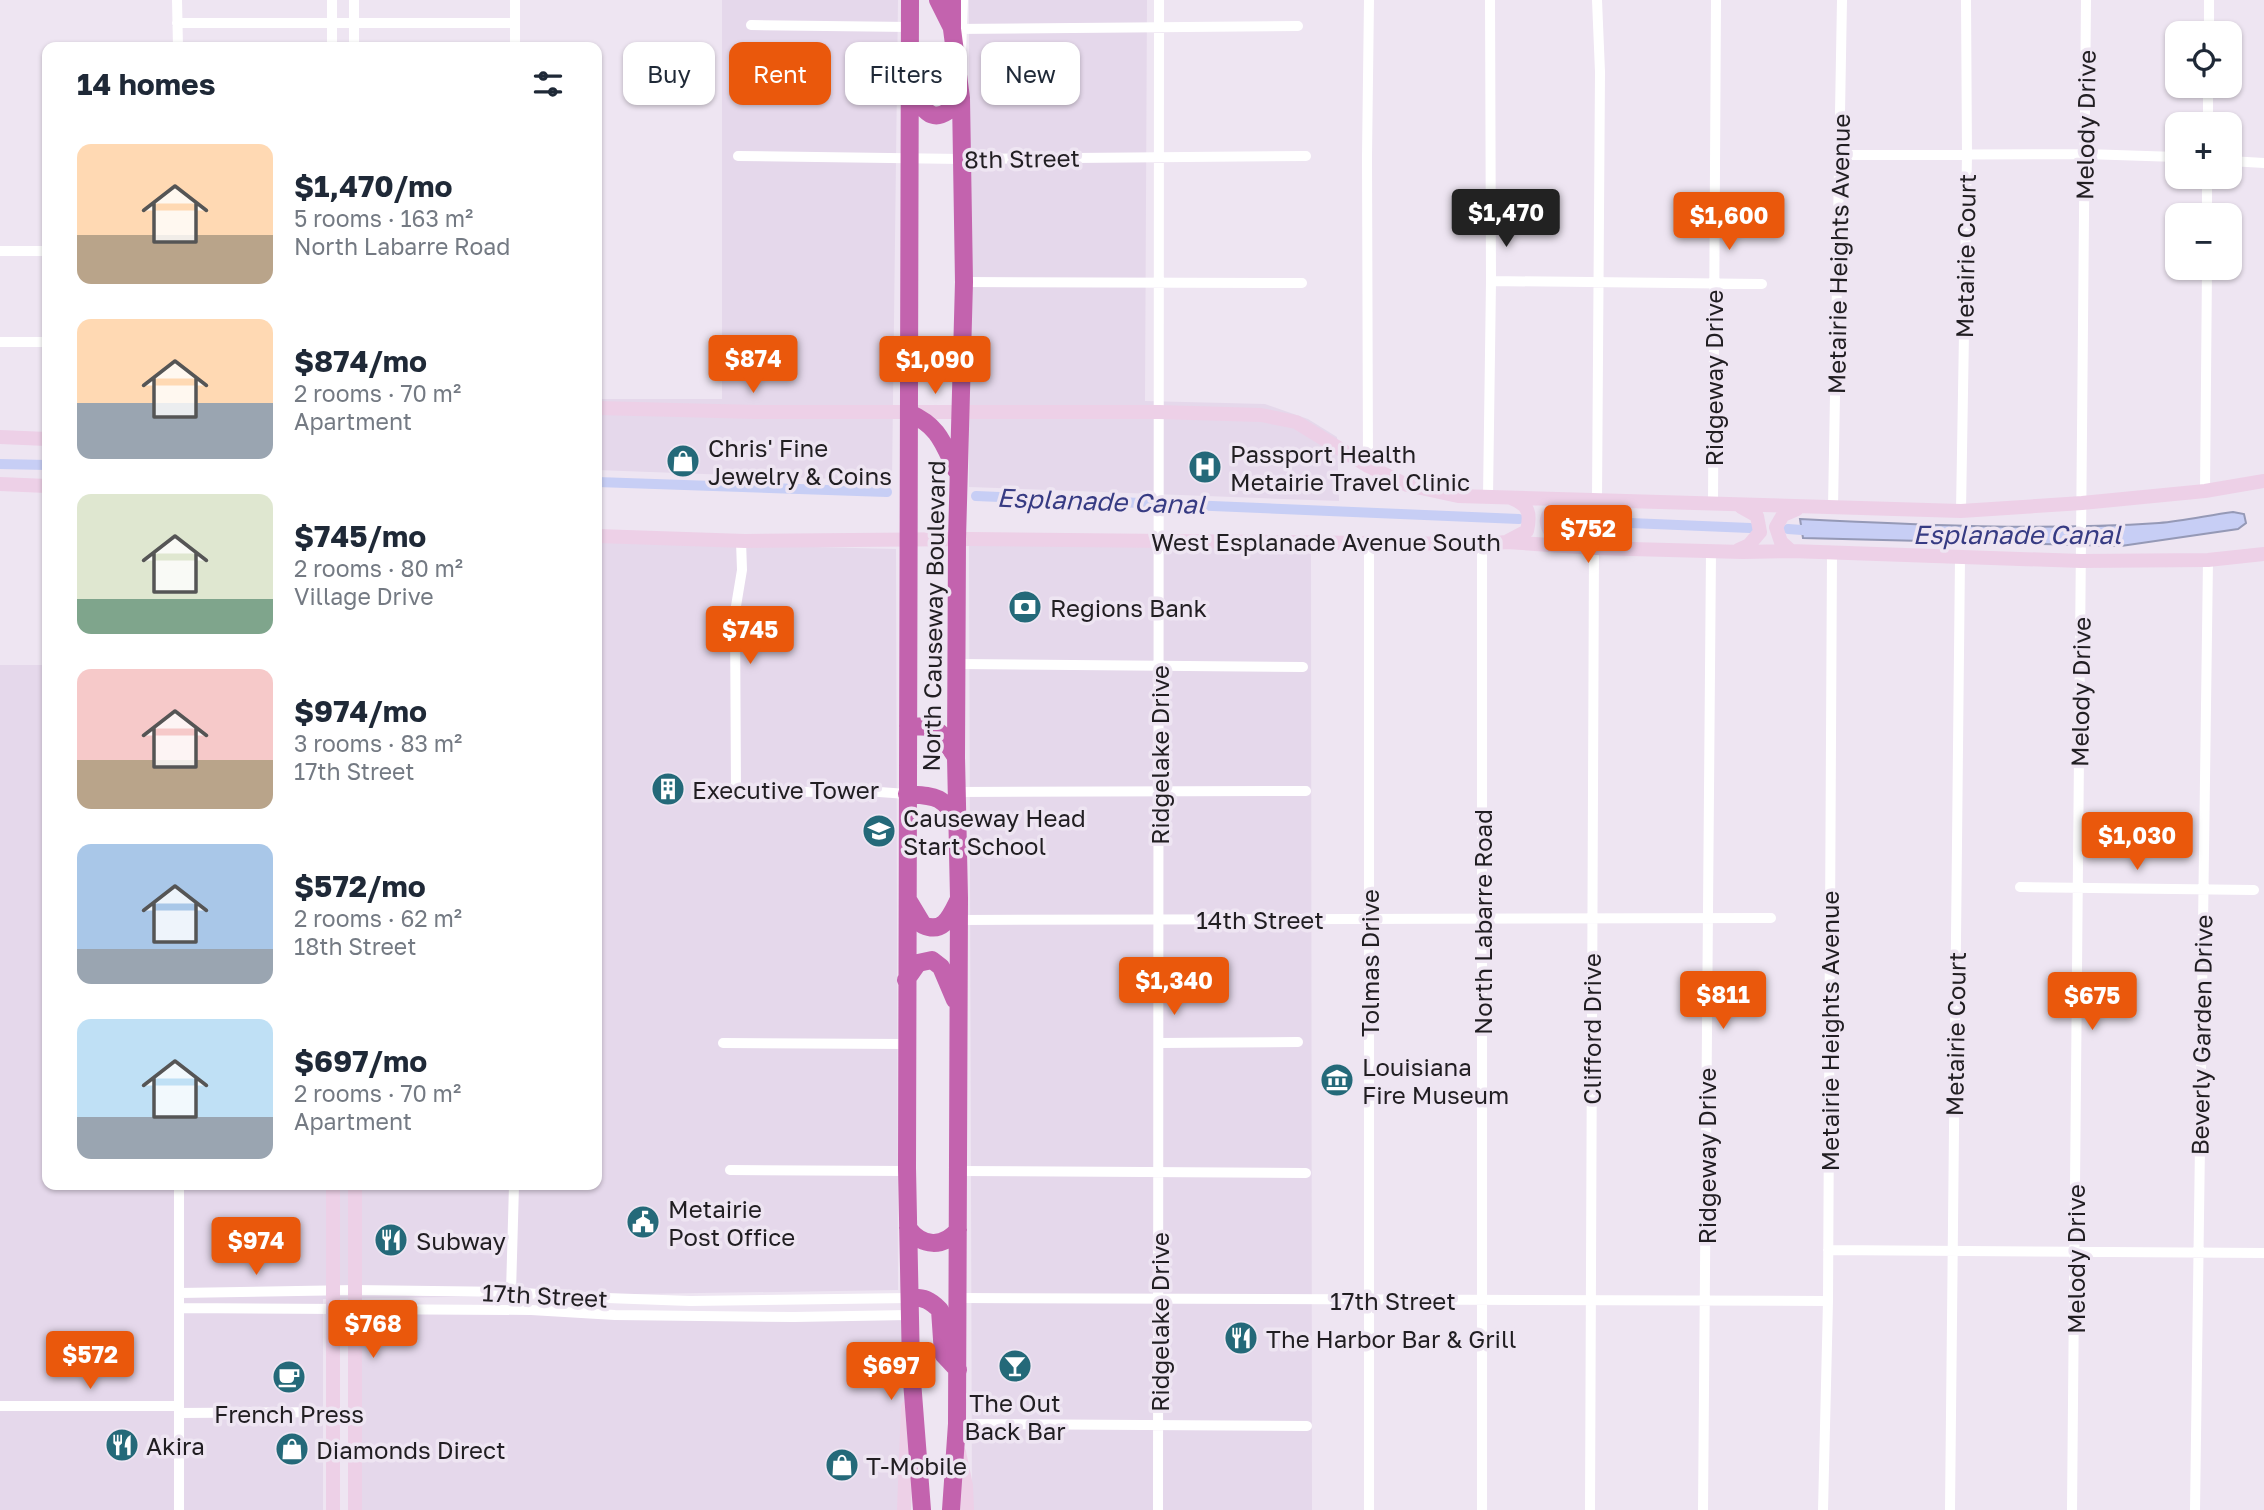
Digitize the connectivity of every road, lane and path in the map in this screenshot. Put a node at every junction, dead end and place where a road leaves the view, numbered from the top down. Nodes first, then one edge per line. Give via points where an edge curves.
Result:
1 (177, 0) edge
2 (332, 0) edge
3 (354, 0) edge
4 (515, 0) edge
5 (910, 0) edge
6 (938, 0) edge
7 (952, 0) edge
8 (963, 0) edge
9 (1159, 0) edge
10 (1369, 0) edge
11 (1490, 0) edge
12 (1598, 0) edge
13 (1716, 0) edge
14 (1842, 0) edge
15 (1966, 0) edge
16 (2086, 0) edge
17 (2209, 0) edge
18 (2209, 21) edge
19 (177, 23) junction
20 (332, 23) junction
21 (354, 23) junction
22 (515, 23) junction
23 (751, 25) dead end
24 (1159, 26) junction
25 (1298, 26) dead end
26 (910, 27) junction
27 (958, 29) junction
28 (178, 42) edge
29 (332, 42) edge
30 (354, 42) edge
31 (515, 42) edge
32 (910, 42) edge
33 (958, 42) edge
34 (909, 105) edge
35 (920, 105) edge
36 (954, 105) edge
37 (960, 105) edge
38 (2085, 154) junction
39 (1840, 155) junction
40 (1967, 155) junction
41 (738, 156) dead end
42 (1159, 156) junction
43 (1306, 156) dead end
44 (2165, 156) edge
45 (909, 159) junction
46 (962, 159) junction
47 (2242, 161) edge
48 (2263, 163) edge
49 (0, 251) edge
50 (42, 251) edge
51 (2207, 280) edge
52 (1490, 281) junction
53 (964, 282) junction
54 (1159, 283) junction
55 (1302, 283) dead end
56 (1597, 283) junction
57 (1714, 284) junction
58 (1762, 284) dead end
59 (0, 342) edge
60 (42, 342) edge
61 (964, 342) junction
62 (909, 343) junction
63 (602, 408) edge
64 (1159, 412) junction
65 (909, 413) junction
66 (960, 413) junction
67 (0, 436) edge
68 (42, 439) edge
69 (1368, 466) junction
70 (959, 476) junction
71 (2264, 481) edge
72 (0, 484) edge
73 (42, 486) edge
74 (2205, 491) junction
75 (1488, 497) junction
76 (1510, 498) junction
77 (1569, 499) junction
78 (1597, 500) junction
79 (2082, 503) junction
80 (1713, 504) junction
81 (1736, 505) junction
82 (1802, 507) junction
83 (1833, 508) junction
84 (1961, 512) junction
85 (602, 536) edge
86 (910, 538) junction
87 (957, 539) junction
88 (1159, 540) junction
89 (741, 541) junction
90 (1368, 542) junction
91 (1507, 542) junction
92 (1482, 544) junction
93 (1561, 544) junction
94 (1594, 548) junction
95 (1737, 550) junction
96 (1711, 551) junction
97 (1791, 551) junction
98 (1832, 552) junction
99 (2264, 554) edge
100 (2081, 557) junction
101 (1960, 558) junction
102 (2208, 560) junction
103 (957, 664) junction
104 (1159, 665) junction
105 (1303, 667) dead end
106 (908, 726) junction
107 (956, 757) junction
108 (1306, 791) dead end
109 (956, 792) junction
110 (1159, 792) junction
111 (716, 793) dead end
112 (736, 793) junction
113 (907, 794) junction
114 (957, 825) junction
115 (2020, 887) dead end
116 (2078, 887) junction
117 (2204, 888) junction
118 (2254, 890) dead end
119 (906, 897) junction
120 (959, 898) junction
121 (1482, 917) junction
122 (1591, 917) junction
123 (1369, 918) junction
124 (1708, 918) junction
125 (1771, 918) dead end
126 (959, 920) junction
127 (1159, 920) junction
128 (906, 980) junction
129 (958, 1006) junction
130 (1298, 1042) dead end
131 (723, 1043) dead end
132 (1159, 1043) junction
133 (906, 1044) junction
134 (730, 1170) dead end
135 (907, 1171) junction
136 (958, 1171) junction
137 (1159, 1172) junction
138 (1306, 1172) dead end
139 (179, 1190) edge
140 (332, 1190) edge
141 (355, 1190) edge
142 (514, 1190) edge
143 (908, 1228) junction
144 (958, 1230) junction
145 (1828, 1250) junction
146 (1953, 1252) junction
147 (2075, 1252) junction
148 (2198, 1252) junction
149 (2262, 1253) edge
150 (355, 1290) junction
151 (333, 1291) junction
152 (511, 1292) junction
153 (179, 1293) junction
154 (958, 1298) junction
155 (1159, 1299) junction
156 (1591, 1299) junction
157 (1369, 1300) junction
158 (1482, 1300) junction
159 (1705, 1301) junction
160 (1828, 1301) junction
161 (910, 1306) junction
162 (179, 1308) junction
163 (332, 1308) junction
164 (356, 1308) junction
165 (911, 1368) junction
166 (958, 1370) junction
167 (0, 1406) edge
168 (179, 1410) junction
169 (333, 1412) junction
170 (355, 1412) junction
171 (957, 1424) junction
172 (1158, 1425) junction
173 (1307, 1426) dead end
174 (957, 1444) junction
175 (179, 1510) edge
176 (333, 1510) edge
177 (355, 1510) edge
178 (904, 1510) edge
179 (922, 1510) edge
180 (951, 1510) edge
181 (967, 1510) edge
182 (1158, 1510) edge
183 (1369, 1510) edge
184 (1482, 1510) edge
185 (1590, 1510) edge
186 (1703, 1510) edge
187 (1823, 1510) edge
188 (1950, 1510) edge
189 (2073, 1510) edge
190 (2195, 1510) edge

1 - 19 street
2 - 20 street
3 - 21 street
4 - 22 street
5 - 26 highway, North Causeway Boulevard
6 - 27 highway
7 - 27 highway, North Causeway Boulevard
8 - 27 street
9 - 24 street, Ridgelake Drive
10 - 69 street
11 - 52 street
12 - 56 street
13 - 57 street, Ridgeway Drive
14 - 39 street, Metairie Heights Avenue
15 - 40 street, Metairie Court
16 - 38 street, Melody Drive
17 - 18 street
19 - 20 street
19 - 28 street
20 - 21 street
20 - 29 street
21 - 22 street
21 - 30 street
22 - 31 street
23 - 26 street
24 - 25 street
24 - 27 street
24 - 42 street, Ridgelake Drive
26 - 32 highway, North Causeway Boulevard
27 - 33 highway, North Causeway Boulevard
34 - 45 highway, North Causeway Boulevard
35 - 36 highway via 928,114 943,114
37 - 46 highway, North Causeway Boulevard
38 - 40 street
38 - 44 street
38 - 79 street, Melody Drive
39 - 40 street
39 - 83 street, Metairie Heights Avenue
40 - 84 street, Metairie Court
41 - 45 street, 8th Street
42 - 43 street, 8th Street
42 - 46 street, 8th Street
42 - 54 street, Ridgelake Drive
45 - 46 street, 8th Street
45 - 62 highway, North Causeway Boulevard
46 - 53 highway, North Causeway Boulevard
47 - 48 street
49 - 50 street
51 - 74 street
52 - 56 street
52 - 75 street
53 - 54 street
53 - 61 highway, North Causeway Boulevard
54 - 55 street
54 - 64 street, Ridgelake Drive
56 - 57 street
56 - 78 street
57 - 58 street
57 - 80 street, Ridgeway Drive
59 - 60 street
61 - 62 highway via 949,360 938,363
61 - 66 highway, North Causeway Boulevard
62 - 65 highway, North Causeway Boulevard
63 - 65 main road
64 - 66 main road
64 - 69 main road via 1261,415 1296,422
64 - 88 street, Ridgelake Drive
65 - 66 main road
65 - 70 highway via 939,435
65 - 86 highway, North Causeway Boulevard
66 - 70 highway, North Causeway Boulevard
67 - 68 main road
69 - 75 main road via 1432,492
70 - 87 highway, North Causeway Boulevard
71 - 74 main road
72 - 73 main road
74 - 79 main road
75 - 76 main road
76 - 77 main road
76 - 91 main road via 1523,502 1529,524 1527,531
77 - 78 main road
77 - 93 main road via 1555,506 1546,521 1547,530
78 - 80 main road
79 - 84 main road
79 - 100 street, Melody Drive
80 - 81 main road
81 - 82 main road
81 - 95 main road via 1757,516 1760,524 1755,540
82 - 83 main road
82 - 97 main road via 1783,515 1776,527 1781,542
83 - 84 main road
85 - 89 main road, West Esplanade Avenue South
86 - 87 main road, West Esplanade Avenue South
86 - 89 main road, West Esplanade Avenue South
86 - 106 highway, North Causeway Boulevard
87 - 88 main road, West Esplanade Avenue South
87 - 103 highway, North Causeway Boulevard
88 - 90 main road, West Esplanade Avenue South
88 - 104 street, Ridgelake Drive
89 - 112 street via 743,570 735,612
90 - 92 main road, West Esplanade Avenue South
90 - 123 street, Tolmas Drive
91 - 92 main road, West Esplanade Avenue South
91 - 93 main road, West Esplanade Avenue South
92 - 121 street, North Labarre Road
93 - 94 main road, West Esplanade Avenue South
94 - 96 main road, West Esplanade Avenue South
94 - 122 street, Clifford Drive
95 - 96 main road, West Esplanade Avenue South
95 - 97 main road, West Esplanade Avenue South
96 - 124 street, Ridgeway Drive
97 - 98 main road, West Esplanade Avenue South
98 - 101 main road, West Esplanade Avenue South
98 - 145 street, Metairie Heights Avenue
99 - 102 main road, West Esplanade Avenue South
100 - 101 main road, West Esplanade Avenue South
100 - 102 main road, West Esplanade Avenue South
100 - 116 street, Melody Drive
101 - 146 street, Metairie Court
102 - 117 street, Beverly Garden Drive
103 - 104 street
103 - 107 highway, North Causeway Boulevard
104 - 105 street
104 - 110 street, Ridgelake Drive
106 - 107 highway via 933,727
106 - 113 highway, North Causeway Boulevard
107 - 109 highway, North Causeway Boulevard
108 - 110 street
109 - 110 street
109 - 114 highway, North Causeway Boulevard
110 - 127 street, Ridgelake Drive
111 - 112 street
112 - 113 street
113 - 114 highway via 944,802
113 - 119 highway, North Causeway Boulevard
114 - 120 highway, North Causeway Boulevard
115 - 116 street
116 - 117 street
116 - 147 street, Melody Drive
117 - 118 street
117 - 148 street, Beverly Garden Drive
119 - 120 highway via 923,925 937,928 951,916
119 - 128 highway, North Causeway Boulevard
120 - 126 highway, North Causeway Boulevard
121 - 122 street, 14th Street
121 - 123 street, 14th Street
121 - 158 street, North Labarre Road
122 - 124 street, 14th Street
122 - 156 street, Clifford Drive
123 - 127 street, 14th Street
123 - 157 street, Tolmas Drive
124 - 125 street, 14th Street
124 - 159 street, Ridgeway Drive
126 - 127 street, 14th Street
126 - 129 highway, North Causeway Boulevard
127 - 132 street, Ridgelake Drive
128 - 129 highway via 918,963 932,960 941,967
128 - 133 highway, North Causeway Boulevard
129 - 136 highway, North Causeway Boulevard
130 - 132 street
131 - 133 street
132 - 137 street, Ridgelake Drive
133 - 135 highway, North Causeway Boulevard
134 - 135 street
135 - 143 highway, North Causeway Boulevard
136 - 137 street
136 - 144 highway, North Causeway Boulevard
137 - 138 street
137 - 155 street, Ridgelake Drive
139 - 153 street
140 - 151 main road
141 - 150 main road
142 - 152 street
143 - 144 highway via 920,1240 937,1243
143 - 161 highway, North Causeway Boulevard
144 - 154 highway, North Causeway Boulevard
145 - 146 street
145 - 160 street, Metairie Heights Avenue
146 - 147 street
146 - 188 street, Metairie Court
147 - 148 street
147 - 189 street, Melody Drive
148 - 149 street
148 - 190 street, Beverly Garden Drive
150 - 151 street, 17th Street
150 - 152 street, 17th Street
150 - 164 main road
151 - 153 street, 17th Street
151 - 163 main road
152 - 161 street, 17th Street
153 - 162 street
154 - 155 street, 17th Street
154 - 166 highway, North Causeway Boulevard
155 - 157 street, 17th Street
155 - 172 street, Ridgelake Drive
156 - 158 street, 17th Street
156 - 159 street, 17th Street
156 - 185 street, Clifford Drive
157 - 158 street, 17th Street
157 - 183 street, Tolmas Drive
158 - 184 street, North Labarre Road
159 - 160 street, 17th Street
159 - 186 street, Ridgeway Drive
160 - 187 street, Metairie Heights Avenue
161 - 164 street, 17th Street via 728,1316
161 - 165 highway, North Causeway Boulevard
161 - 166 highway via 923,1297 940,1310 943,1353
162 - 163 street, 17th Street
162 - 168 street
163 - 164 street, 17th Street
163 - 169 main road
164 - 170 main road
165 - 178 main road, North Causeway Boulevard
165 - 179 highway, North Causeway Boulevard
166 - 171 highway, North Causeway Boulevard
167 - 168 street
168 - 169 street
168 - 175 street
169 - 170 street
169 - 176 main road
170 - 177 main road
171 - 172 street
171 - 174 highway, North Causeway Boulevard
172 - 173 street
172 - 182 street, Ridgelake Drive
174 - 180 highway, North Causeway Boulevard
174 - 181 main road, North Causeway Boulevard

